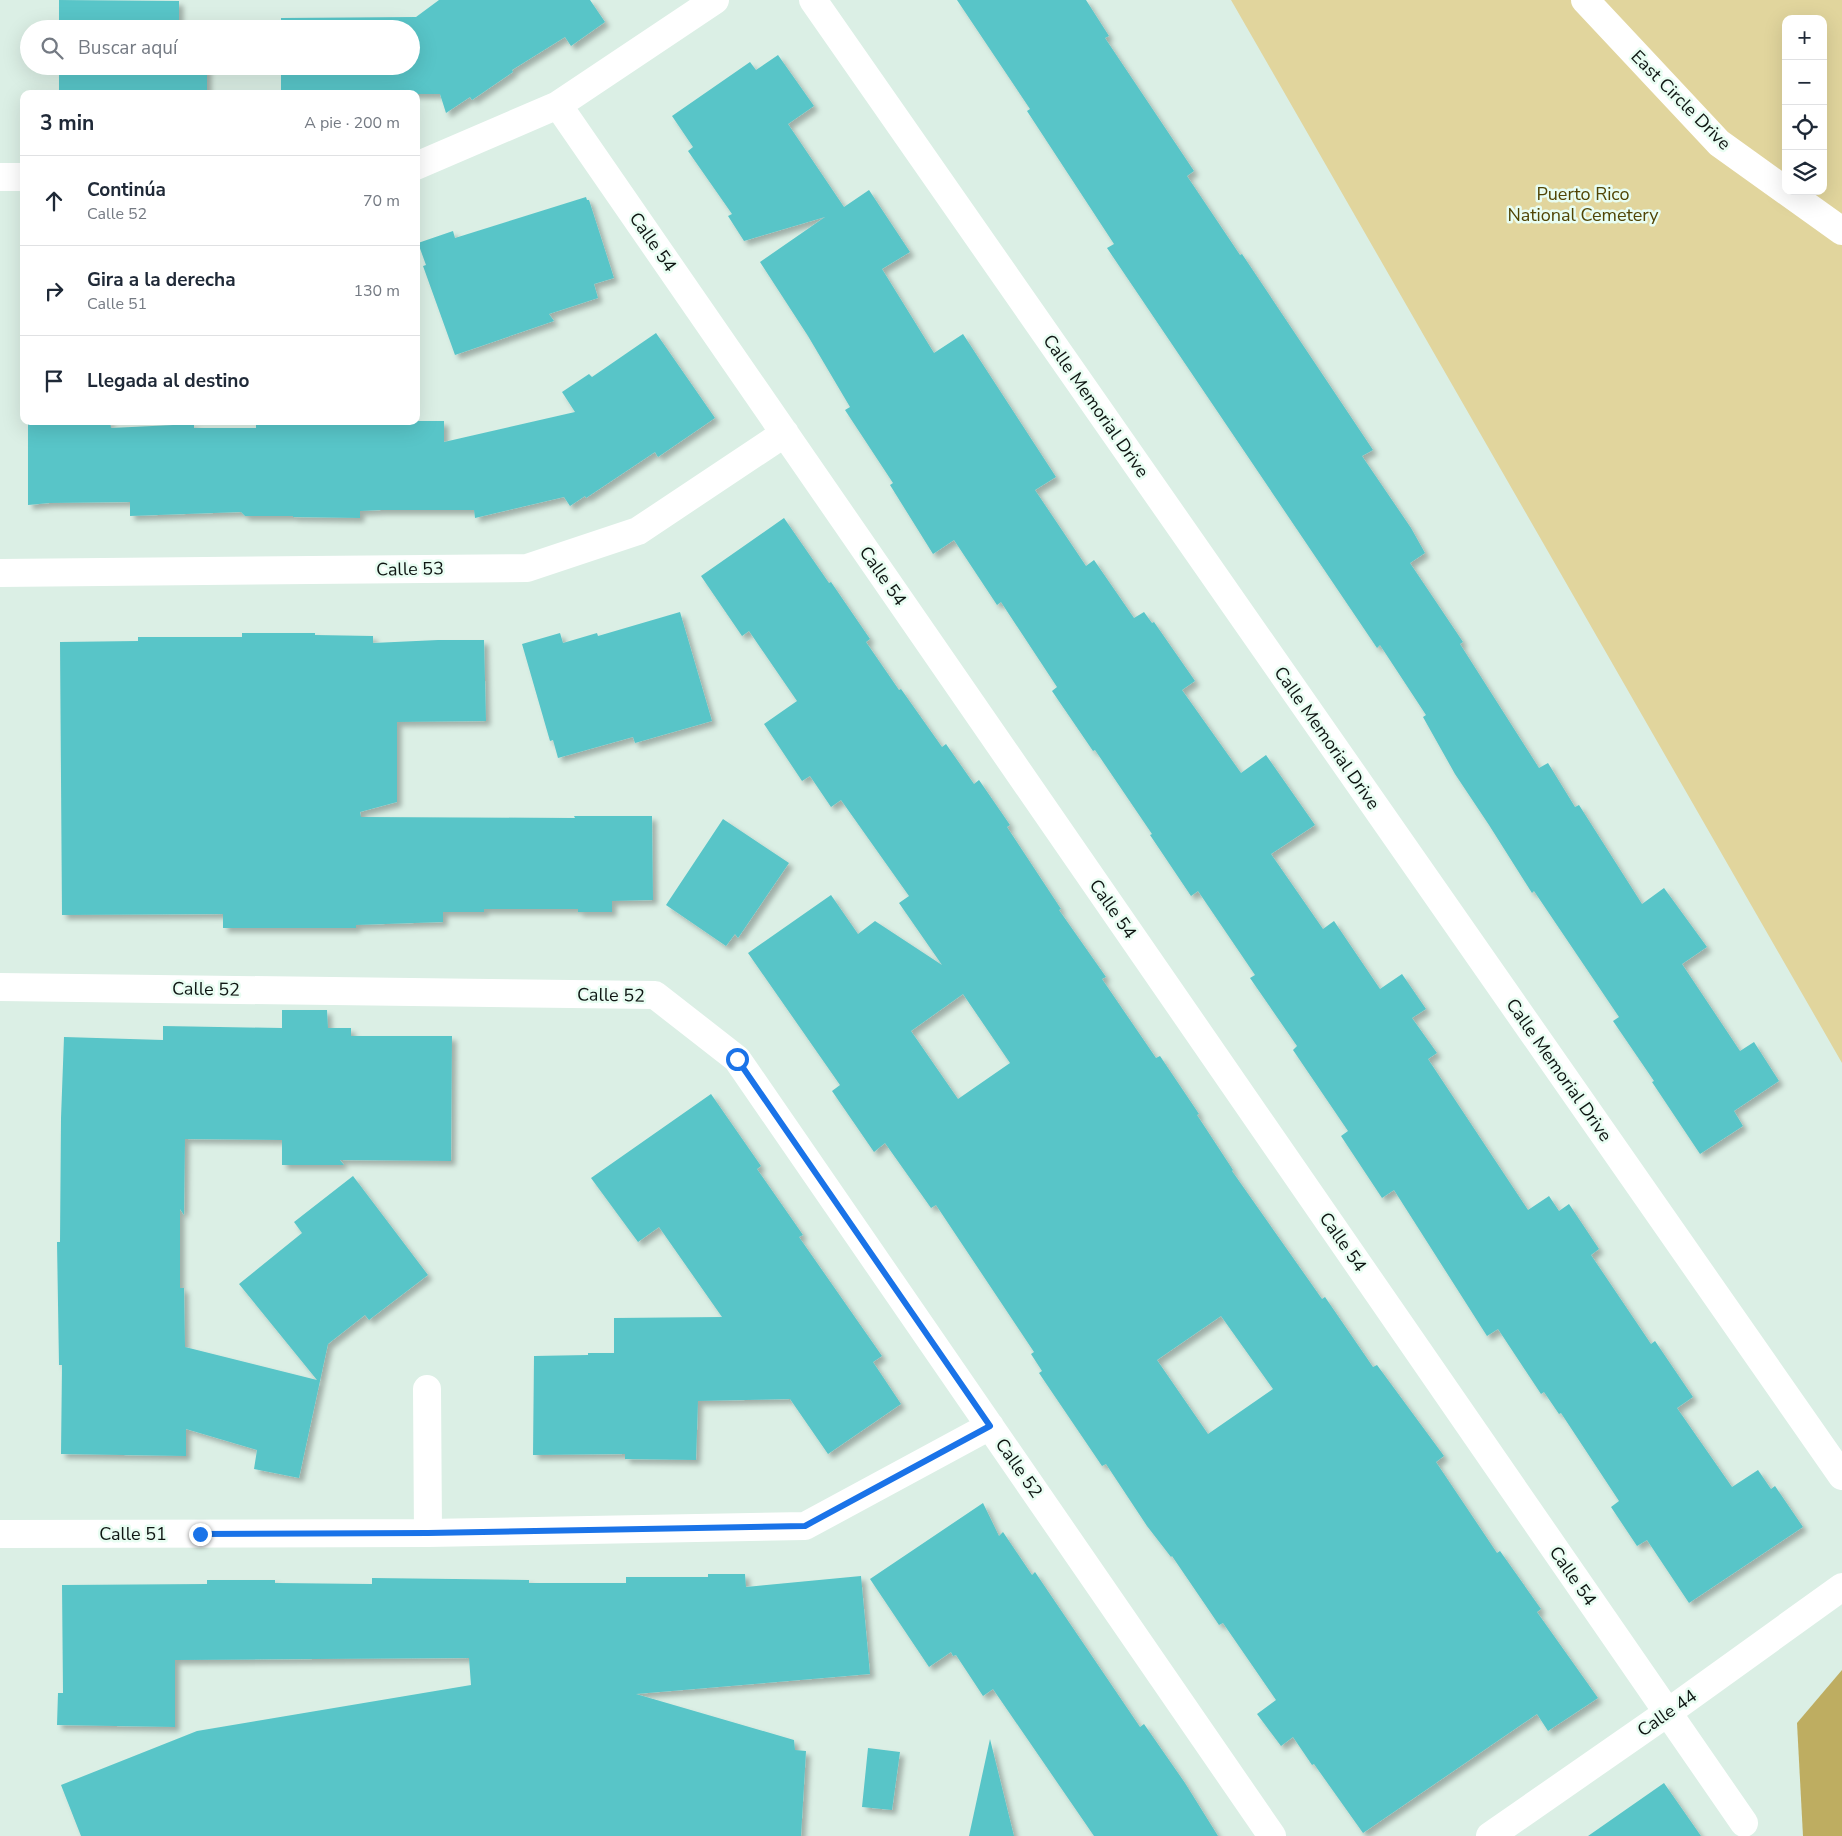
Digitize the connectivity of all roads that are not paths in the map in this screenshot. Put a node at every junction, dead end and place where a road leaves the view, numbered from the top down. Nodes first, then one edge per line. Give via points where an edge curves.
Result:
1 (715, 0) edge
2 (813, 0) edge
3 (1585, 0) edge
4 (558, 105) junction
5 (420, 164) edge
6 (0, 177) edge
7 (20, 177) edge
8 (1782, 188) edge
9 (1792, 195) edge
10 (1842, 231) edge
11 (785, 433) junction
12 (0, 573) edge
13 (0, 986) edge
14 (427, 1390) dead end
15 (990, 1426) junction
16 (1842, 1476) edge
17 (428, 1533) junction
18 (0, 1534) edge
19 (1842, 1587) edge
20 (1667, 1713) junction
21 (1744, 1824) dead end
22 (1272, 1836) edge
23 (1490, 1836) edge

1 - 4 street
2 - 16 street, Calle Memorial Drive
3 - 8 street, East Circle Drive via 1720,143
4 - 5 street
4 - 11 street, Calle 54
6 - 7 street
9 - 10 street, East Circle Drive
11 - 12 street, Calle 53 via 638,531 527,568
11 - 20 street, Calle 54
13 - 15 street, Calle 52 via 655,995 737,1059
14 - 17 street
15 - 17 street, Calle 51 via 805,1526
15 - 22 street, Calle 52
17 - 18 street, Calle 51
19 - 20 street, Calle 44
20 - 21 street, Calle 54
20 - 23 street, Calle 44

